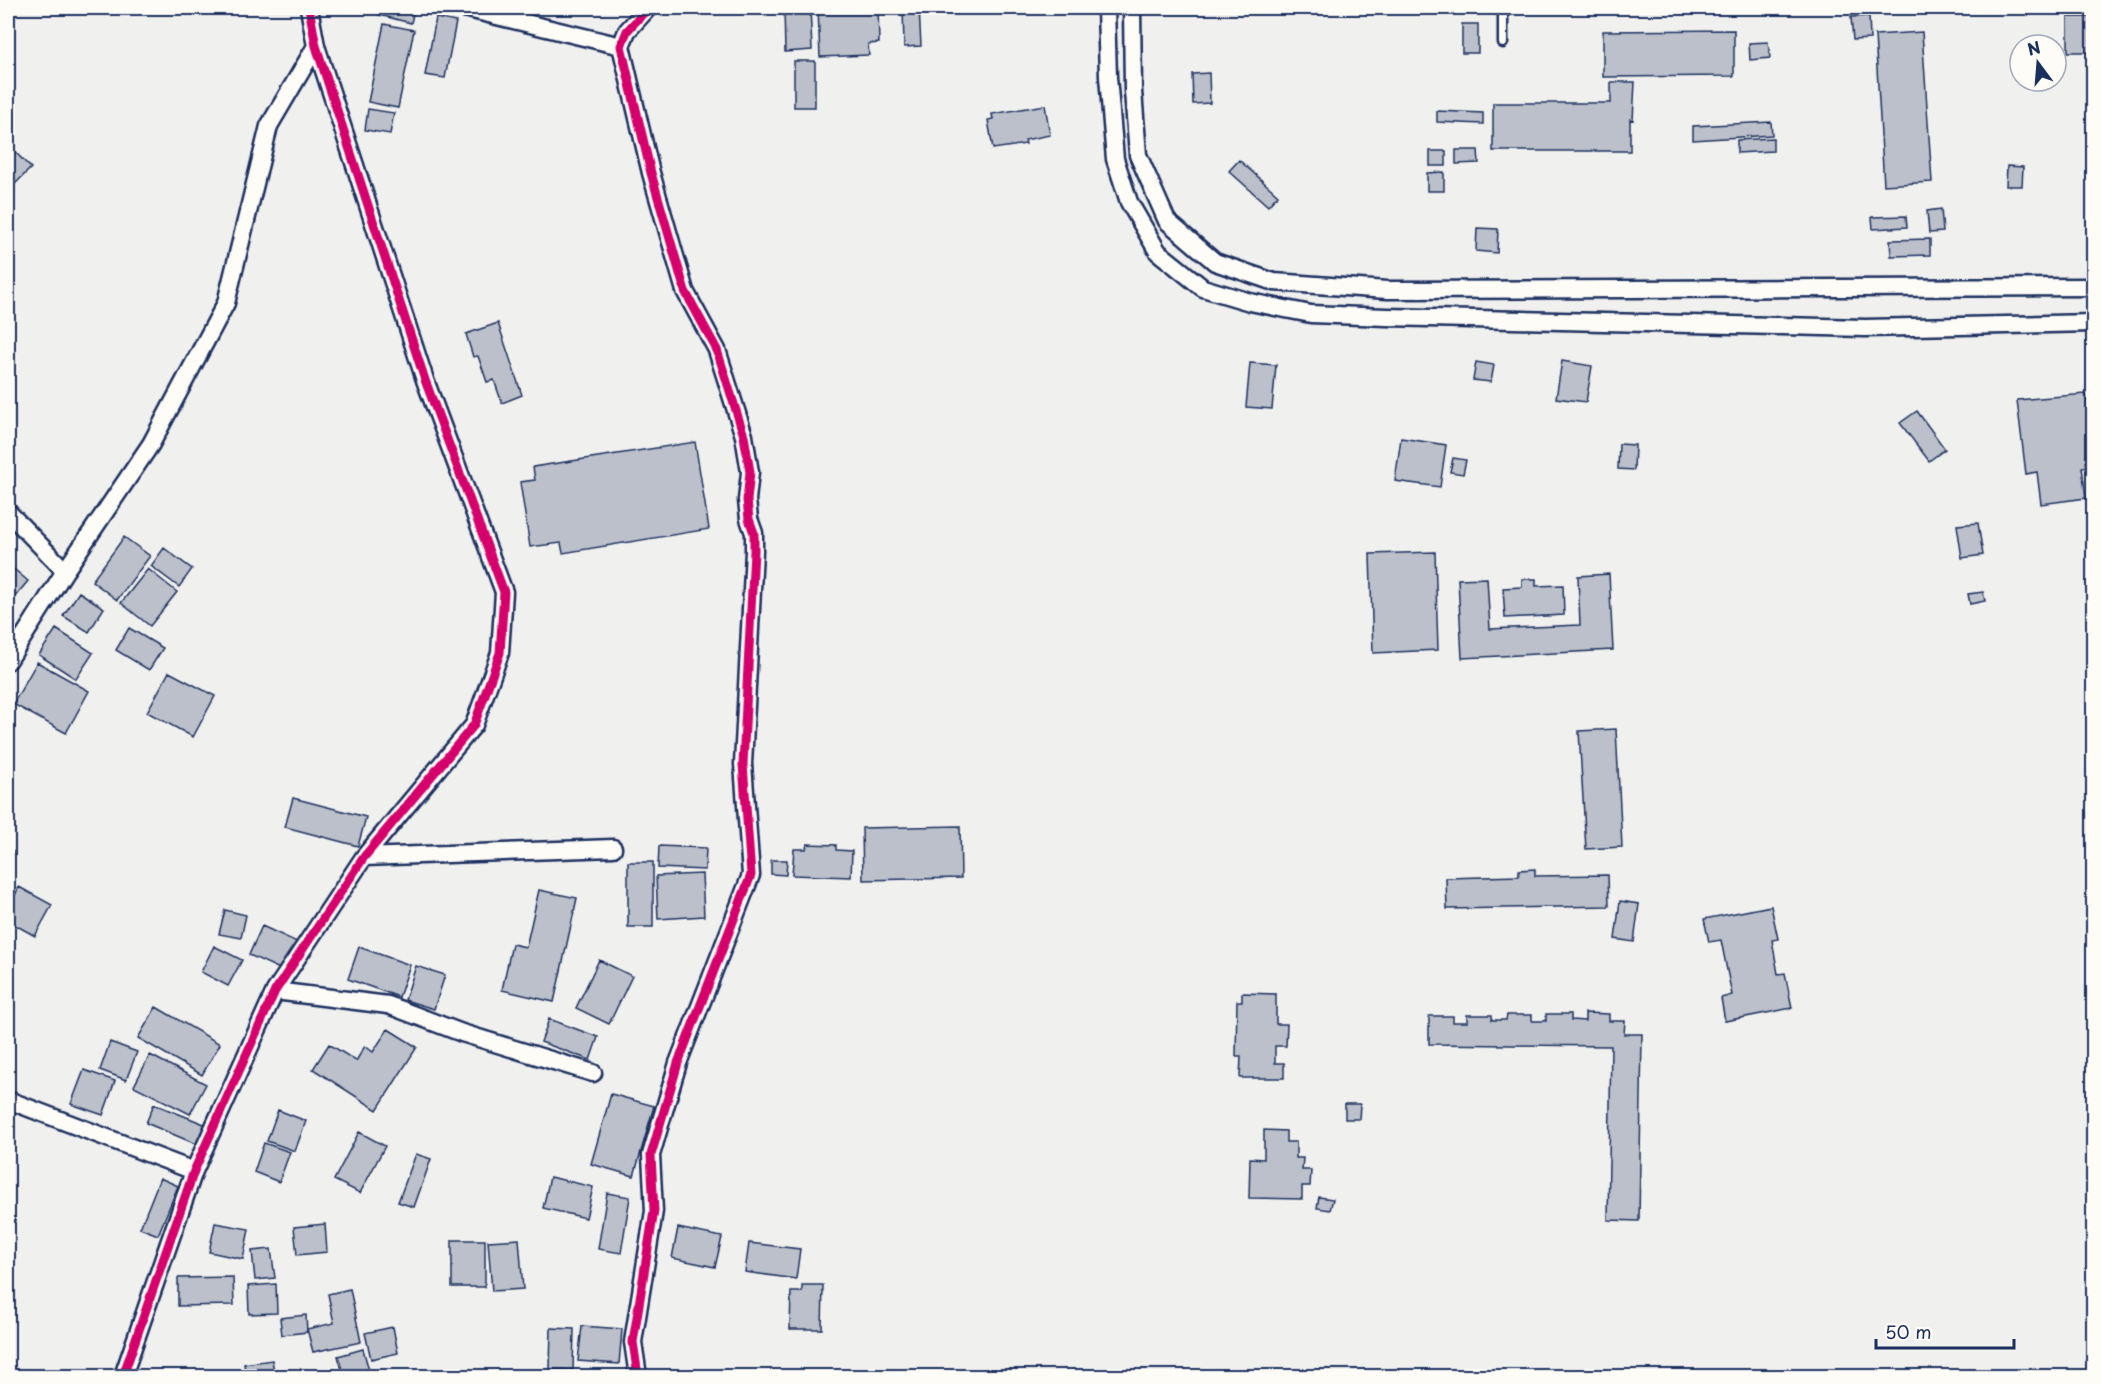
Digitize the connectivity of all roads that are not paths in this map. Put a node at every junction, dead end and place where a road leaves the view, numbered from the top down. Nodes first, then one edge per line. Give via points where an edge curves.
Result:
1 (309, 8) edge
2 (464, 8) edge
3 (648, 8) edge
4 (1106, 8) edge
5 (1132, 8) edge
6 (1503, 8) edge
7 (1503, 43) dead end
8 (316, 46) junction
9 (621, 46) junction
10 (2094, 287) edge
11 (2094, 323) edge
12 (8, 512) edge
13 (65, 571) junction
14 (8, 661) edge
15 (613, 848) dead end
16 (364, 856) junction
17 (275, 991) junction
18 (593, 1073) dead end
19 (8, 1100) edge
20 (194, 1171) junction
21 (123, 1377) edge
22 (638, 1377) edge

1 - 8 street
2 - 9 street
3 - 9 street via 627,31
4 - 11 street via 1115,159 1129,202 1158,252 1203,288 1311,314 1386,317 1865,328
5 - 10 street via 1138,155 1167,221 1215,262 1274,282 1387,290
6 - 7 lane
8 - 13 street via 269,126 226,303 152,444
8 - 16 street via 425,380 504,592 500,654 474,724
9 - 22 street via 651,173 685,291 717,350 744,436 750,472 747,500 754,533 743,764 751,875 678,1063 651,1155 654,1211 633,1342
12 - 13 street
13 - 14 street
15 - 16 street
16 - 17 street
17 - 18 street via 388,1005 462,1033
17 - 20 street
19 - 20 street
20 - 21 street

